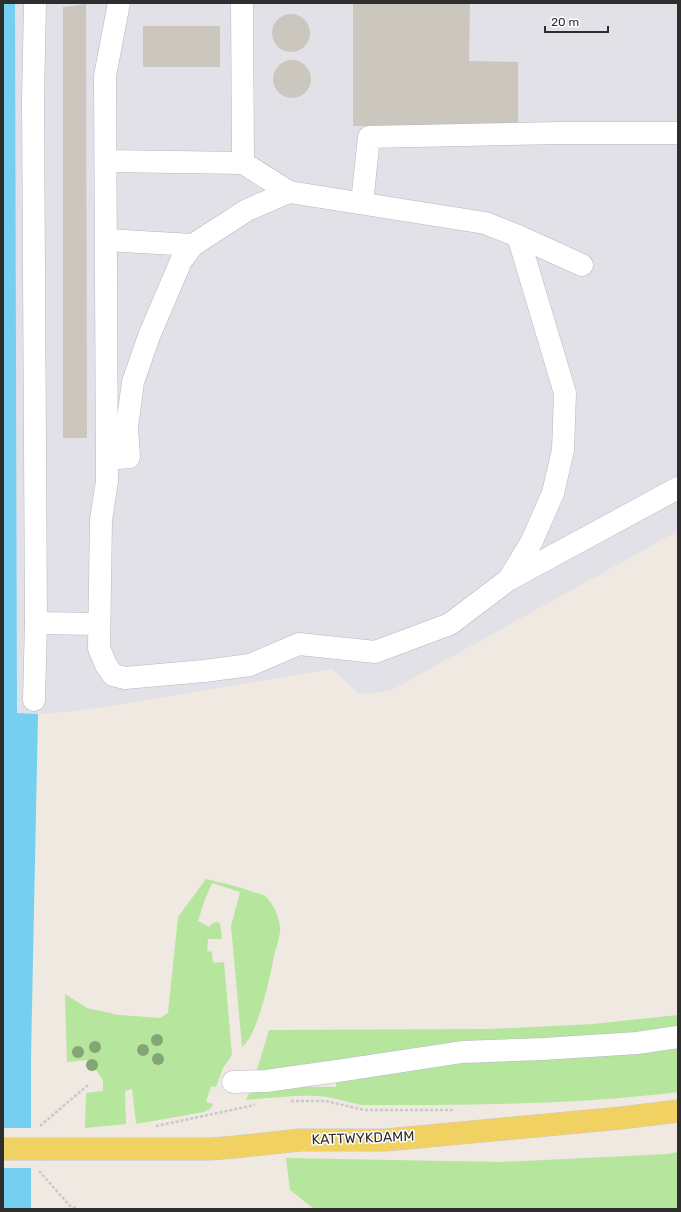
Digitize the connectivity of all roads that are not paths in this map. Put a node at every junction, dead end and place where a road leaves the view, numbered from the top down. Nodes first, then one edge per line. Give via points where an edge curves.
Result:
1 (35, 3) edge
2 (119, 3) edge
3 (242, 3) edge
4 (678, 133) edge
5 (106, 161) junction
6 (243, 164) junction
7 (289, 192) junction
8 (362, 203) junction
9 (518, 236) junction
10 (106, 240) junction
11 (193, 244) junction
12 (582, 265) dead end
13 (107, 459) junction
14 (678, 488) edge
15 (508, 580) junction
16 (36, 623) junction
17 (99, 624) junction
18 (34, 700) dead end
19 (678, 1037) edge
20 (233, 1082) dead end
21 (678, 1111) edge
22 (3, 1149) edge

1 - 16 lane via 33,100
2 - 5 lane via 105,76
3 - 6 lane
4 - 8 lane via 369,137
5 - 6 lane
5 - 10 lane
6 - 7 lane
7 - 8 lane
7 - 11 lane via 247,210
8 - 9 lane via 485,223
9 - 12 lane
9 - 15 lane via 565,394 563,450 552,493 532,541
10 - 11 lane
10 - 13 lane
11 - 13 lane via 181,261 149,336 133,382 127,427 129,457
13 - 17 lane via 107,481 101,520
14 - 15 lane
15 - 17 lane via 450,624 376,652 299,644 250,664 204,671 125,678 113,675 99,648
16 - 17 lane
16 - 18 lane
19 - 20 lane via 636,1043 462,1052 266,1081
21 - 22 main road, KATTWYKDAMM, bridge via 386,1140 300,1140 210,1149

